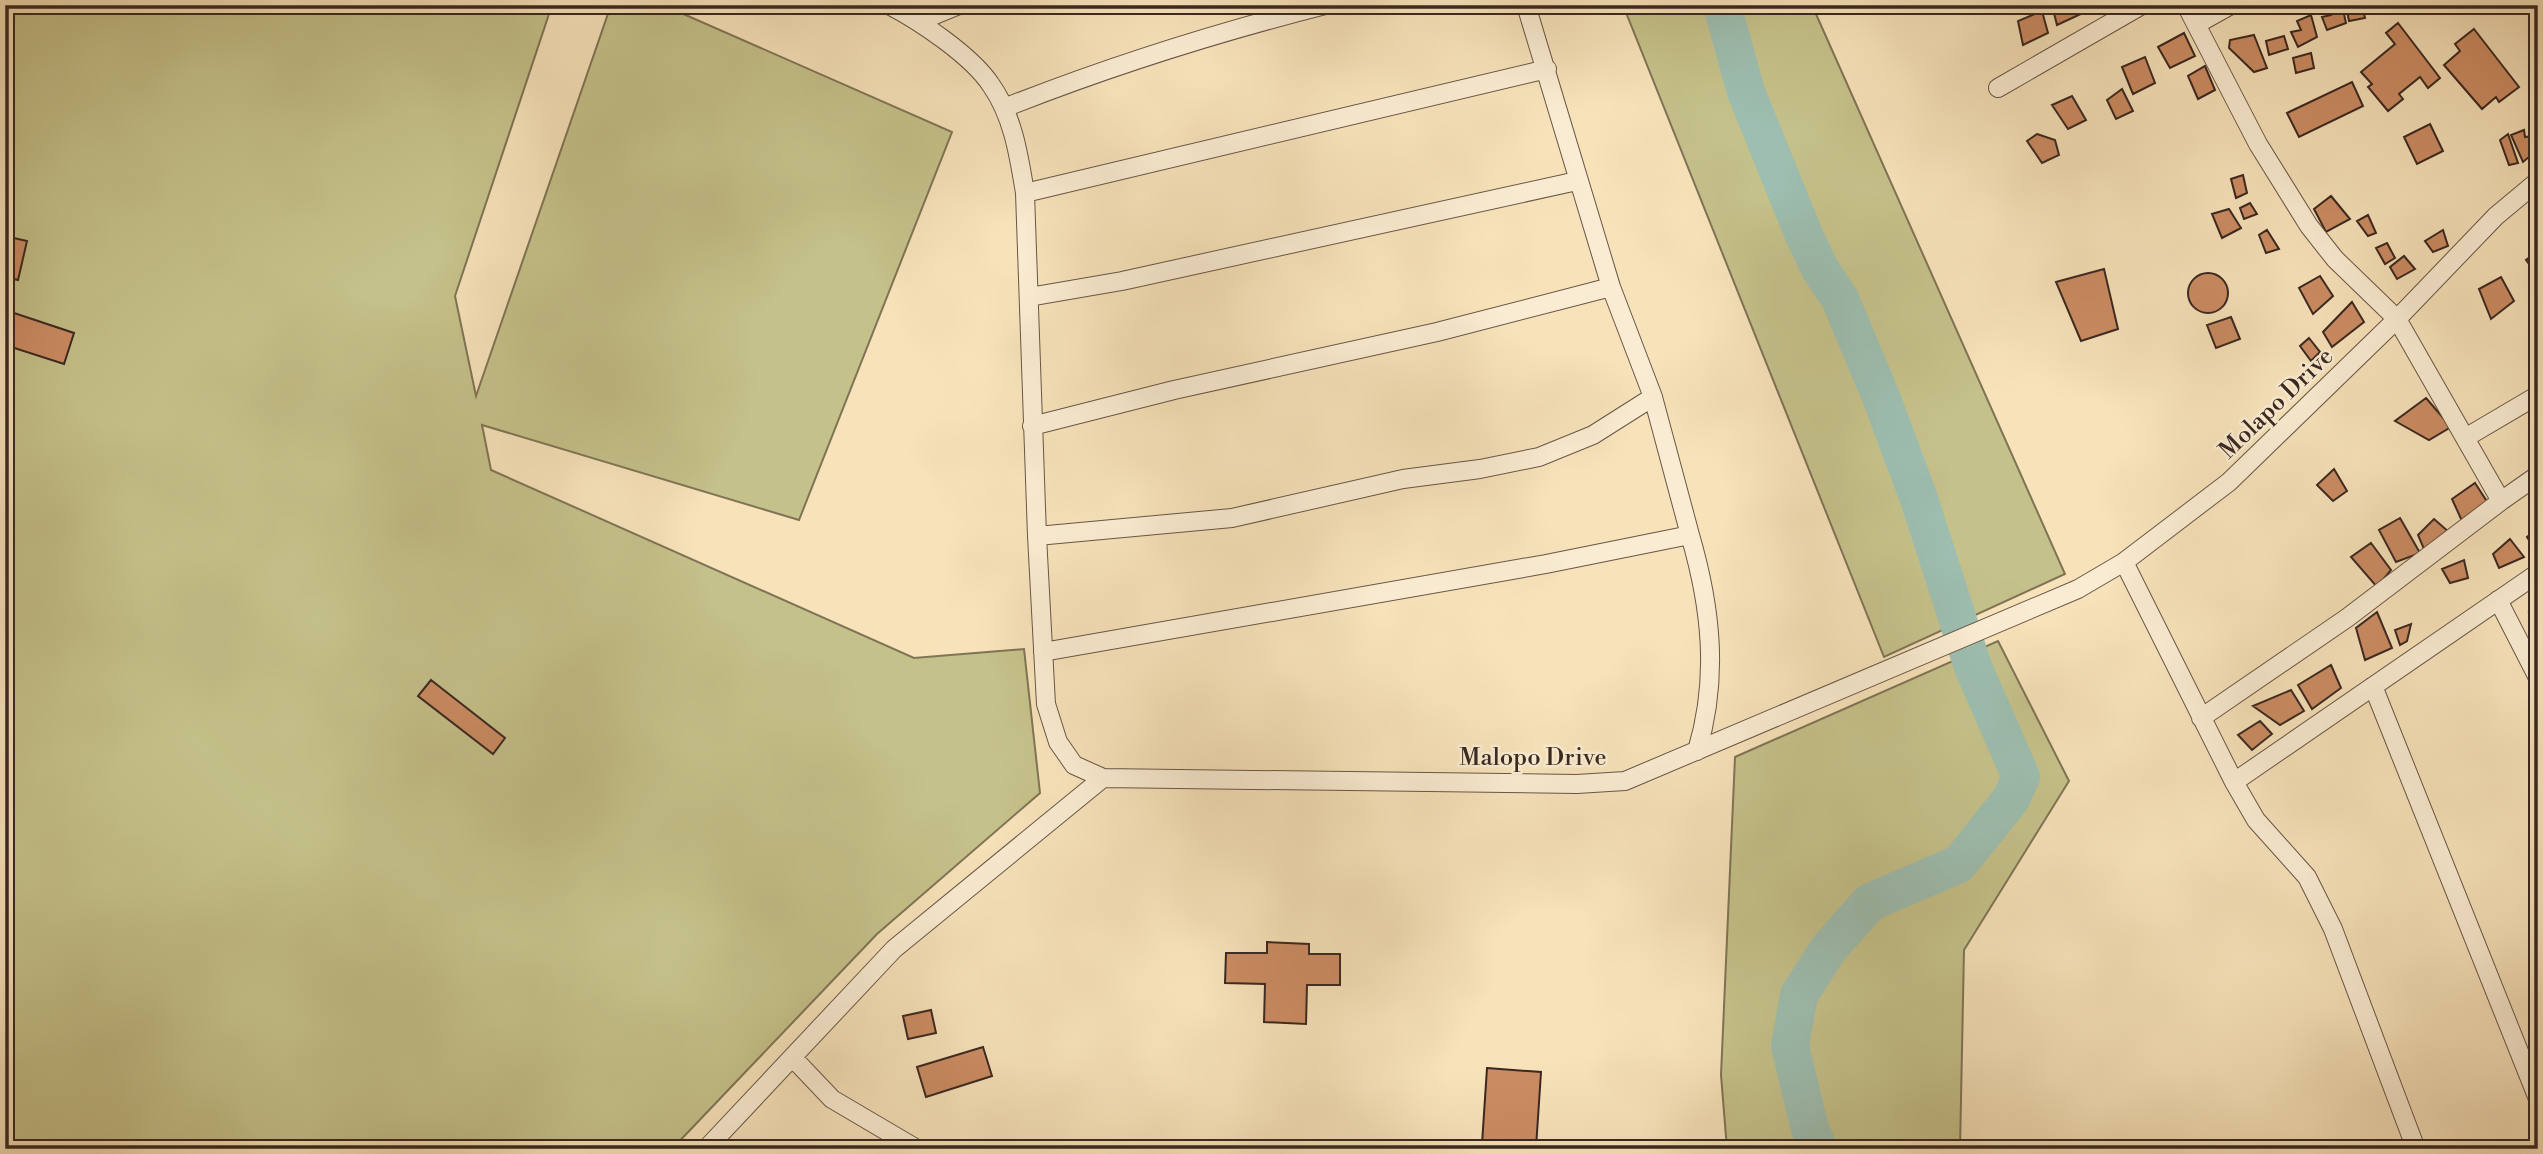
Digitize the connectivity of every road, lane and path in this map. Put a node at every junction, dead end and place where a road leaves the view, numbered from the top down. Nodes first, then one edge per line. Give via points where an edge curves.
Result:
1 (889, 5) edge
2 (959, 5) edge
3 (1325, 5) edge
4 (1526, 5) edge
5 (2142, 5) edge
6 (2186, 5) edge
7 (2231, 5) edge
8 (920, 21) junction
9 (2197, 24) junction
10 (1547, 69) junction
11 (1998, 88) dead end
12 (1004, 108) junction
13 (1577, 181) junction
14 (2538, 181) edge
15 (1025, 193) junction
16 (1611, 287) junction
17 (1029, 297) junction
18 (2397, 319) junction
19 (2538, 395) edge
20 (1653, 397) junction
21 (1032, 426) junction
22 (2465, 438) junction
23 (2538, 475) edge
24 (2501, 501) junction
25 (1690, 535) junction
26 (1037, 536) junction
27 (2124, 562) junction
28 (2538, 573) edge
29 (2498, 600) junction
30 (2015, 617) joint
31 (1043, 652) junction
32 (2538, 678) edge
33 (2373, 686) junction
34 (2201, 718) junction
35 (1697, 751) junction
36 (1103, 778) junction
37 (2234, 782) junction
38 (794, 1059) junction
39 (2538, 1098) edge
40 (706, 1149) edge
41 (917, 1149) edge
42 (2416, 1149) edge

1 - 8 street
2 - 8 street
3 - 12 street via 1224,30 1105,68
4 - 10 street
5 - 11 street
6 - 9 street
7 - 9 street
8 - 12 street via 990,83
9 - 18 street via 2258,144 2309,226 2335,259
10 - 13 street
10 - 15 street
12 - 15 street via 1019,152
13 - 16 street
13 - 17 street via 1122,281
14 - 18 street, Molapo Drive via 2496,216
15 - 17 street
16 - 20 street
16 - 21 street
17 - 21 street
18 - 22 street
18 - 27 street, Molapo Drive via 2229,482
19 - 22 street
20 - 25 street
20 - 26 street via 1592,435 1539,457 1403,479 1232,518
21 - 26 street
22 - 24 street
23 - 24 street
24 - 34 street via 2347,618
25 - 31 street
25 - 35 street via 1712,643 1709,693
26 - 31 street
27 - 30 street, Molapo Drive
27 - 34 street
28 - 29 street
29 - 32 street
29 - 33 street
30 - 35 street, Malopo Drive
31 - 36 street via 1046,704 1059,742 1074,765
33 - 37 street
33 - 39 street
34 - 37 street
35 - 36 street, Malopo Drive via 1625,781 1577,784
36 - 38 street via 894,949
37 - 42 street via 2256,820 2307,877 2333,929
38 - 40 street
38 - 41 street via 832,1099

